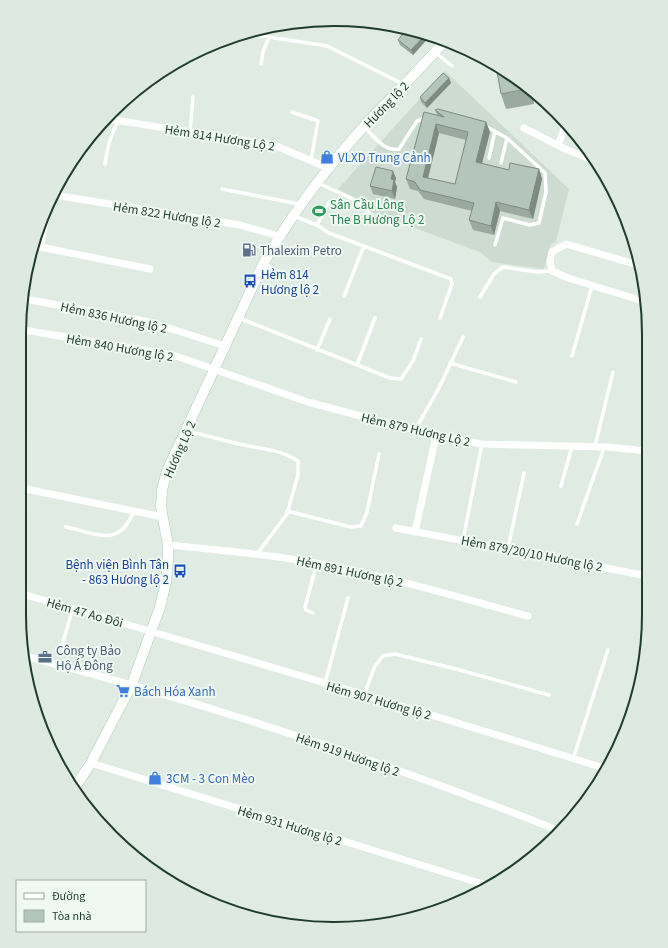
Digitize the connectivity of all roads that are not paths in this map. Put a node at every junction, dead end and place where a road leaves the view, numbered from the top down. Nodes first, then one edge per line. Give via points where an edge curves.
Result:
1 (258, 35) edge
2 (270, 37) junction
3 (441, 45) edge
4 (435, 52) junction
5 (261, 64) dead end
6 (452, 66) dead end
7 (404, 84) junction
8 (193, 97) dead end
9 (292, 112) dead end
10 (434, 116) edge
11 (113, 119) edge
12 (119, 120) junction
13 (481, 123) edge
14 (364, 126) junction
15 (524, 128) dead end
16 (564, 129) edge
17 (495, 131) junction
18 (190, 133) junction
19 (507, 138) junction
20 (558, 145) junction
21 (585, 156) edge
22 (489, 158) dead end
23 (311, 160) junction
24 (501, 163) dead end
25 (105, 164) dead end
26 (328, 168) junction
27 (317, 183) junction
28 (222, 189) dead end
29 (59, 196) edge
30 (329, 202) dead end
31 (302, 204) junction
32 (294, 215) junction
33 (386, 220) dead end
34 (317, 225) junction
35 (280, 236) junction
36 (495, 245) dead end
37 (38, 246) edge
38 (364, 246) junction
39 (263, 264) junction
40 (634, 264) edge
41 (150, 269) dead end
42 (552, 271) junction
43 (296, 279) dead end
44 (592, 286) junction
45 (344, 296) dead end
46 (480, 297) dead end
47 (28, 300) edge
48 (640, 300) edge
49 (238, 318) junction
50 (375, 318) dead end
51 (440, 318) dead end
52 (330, 319) dead end
53 (26, 330) edge
54 (463, 337) dead end
55 (421, 340) dead end
56 (225, 346) junction
57 (317, 350) junction
58 (572, 356) dead end
59 (450, 363) junction
60 (357, 365) junction
61 (215, 369) junction
62 (613, 372) dead end
63 (516, 382) dead end
64 (186, 430) junction
65 (415, 431) junction
66 (436, 436) junction
67 (482, 444) junction
68 (572, 446) junction
69 (595, 446) junction
70 (604, 447) junction
71 (642, 451) edge
72 (379, 454) dead end
73 (524, 473) dead end
74 (561, 486) dead end
75 (26, 489) edge
76 (134, 511) junction
77 (287, 511) junction
78 (163, 517) junction
79 (577, 524) dead end
80 (66, 528) dead end
81 (396, 528) dead end
82 (415, 532) junction
83 (464, 540) junction
84 (168, 545) junction
85 (508, 548) junction
86 (257, 554) junction
87 (317, 563) junction
88 (642, 575) edge
89 (26, 595) edge
90 (348, 598) dead end
91 (72, 608) junction
92 (312, 613) dead end
93 (528, 616) dead end
94 (151, 631) junction
95 (62, 645) dead end
96 (608, 650) dead end
97 (29, 657) edge
98 (132, 684) junction
99 (325, 684) junction
100 (364, 695) junction
101 (549, 695) dead end
102 (573, 759) junction
103 (91, 763) junction
104 (601, 768) edge
105 (77, 784) edge
106 (555, 829) edge
107 (482, 884) edge

1 - 2 lane
2 - 5 lane via 262,52
2 - 7 lane via 327,46
3 - 4 main road, Hương lộ 2
4 - 6 lane
4 - 7 main road, Hương lộ 2
7 - 14 main road, Hương lộ 2
8 - 18 lane
9 - 23 lane via 318,121
10 - 14 lane via 417,121 399,148 392,150 386,148
11 - 12 street, Hẻm 814 Hương Lộ 2
12 - 18 street, Hẻm 814 Hương Lộ 2
12 - 25 lane via 112,131
13 - 17 lane
14 - 26 main road, Hương lộ 2
15 - 20 street
16 - 20 street
17 - 19 lane
17 - 22 lane
18 - 23 street, Hẻm 814 Hương Lộ 2 via 274,145
19 - 24 lane
19 - 36 lane via 545,173 546,192 539,224 530,225 504,218
20 - 21 street
23 - 26 street, Hẻm 814 Hương Lộ 2
26 - 27 main road, Hương Lộ 2
27 - 31 main road, Hương Lộ 2
27 - 33 lane via 359,202 372,217
28 - 31 lane
29 - 35 street, Hẻm 822 Hương lộ 2 via 240,226
30 - 34 lane
31 - 32 main road, Hương Lộ 2
32 - 34 lane
32 - 35 main road, Hương Lộ 2
34 - 38 lane via 329,233
35 - 39 main road, Hương Lộ 2
37 - 41 street
38 - 45 lane
38 - 51 lane via 451,279 452,284
39 - 43 lane
39 - 49 main road, Hương Lộ 2
40 - 42 street via 566,244 552,252
42 - 44 street
42 - 46 lane via 537,272 503,267 494,274
44 - 48 street
44 - 58 lane
47 - 56 street, Hẻm 836 Hương lộ 2 via 150,322
49 - 56 main road, Hương Lộ 2
49 - 57 lane
50 - 60 lane
52 - 57 lane
53 - 61 street, Hẻm 840 Hương lộ 2 via 173,355
54 - 59 lane
55 - 60 lane via 413,362 401,379 390,378
56 - 61 main road, Hương Lộ 2
57 - 60 lane
59 - 63 lane
59 - 65 lane
61 - 64 main road, Hương Lộ 2
61 - 65 street, Hẻm 879 Hương Lộ 2 via 308,402
62 - 69 lane
64 - 77 lane via 245,445 268,448 288,454 298,461 298,475
64 - 78 main road, Hương Lộ 2 via 167,471 162,490
65 - 66 street, Hẻm 879 Hương Lộ 2
66 - 67 street, Hẻm 879 Hương Lộ 2
66 - 82 street
67 - 68 street, Hẻm 879 Hương Lộ 2
67 - 83 lane
68 - 69 street, Hẻm 879 Hương Lộ 2
68 - 74 lane
69 - 70 street, Hẻm 879 Hương Lộ 2
70 - 71 street, Hẻm 879 Hương Lộ 2
70 - 79 lane
72 - 77 lane via 368,512 362,526 351,527
73 - 85 lane
75 - 76 street
76 - 78 street
76 - 80 lane via 130,522 117,535 109,536
77 - 86 lane
78 - 84 main road, Hương Lộ 2
81 - 82 street, Hẻm 879/20/10 Hương lộ 2
82 - 83 street, Hẻm 879/20/10 Hương lộ 2
83 - 85 street, Hẻm 879/20/10 Hương lộ 2
84 - 86 street, Hẻm 891 Hương lộ 2
84 - 94 main road, Hương Lộ 2 via 166,582
85 - 88 street, Hẻm 879/20/10 Hương lộ 2
86 - 87 street, Hẻm 891 Hương lộ 2
87 - 92 lane via 305,607
87 - 93 street, Hẻm 891 Hương lộ 2 via 419,586
89 - 91 street, Hẻm 47 Ao Đôi
90 - 99 lane
91 - 94 street, Hẻm 47 Ao Đôi
91 - 95 lane
94 - 98 main road, Hương Lộ 2
94 - 99 street, Hẻm 907 Hương lộ 2
96 - 102 lane
97 - 98 street, Hẻm 919 Hương lộ 2
98 - 103 main road, Hương Lộ 2
98 - 106 street, Hẻm 919 Hương lộ 2 via 312,741
99 - 100 street, Hẻm 907 Hương lộ 2
100 - 101 lane via 375,666 383,656 395,654
100 - 102 street, Hẻm 907 Hương lộ 2
102 - 104 street, Hẻm 907 Hương lộ 2
103 - 105 main road, Hương Lộ 2
103 - 107 street, Hẻm 931 Hương lộ 2

